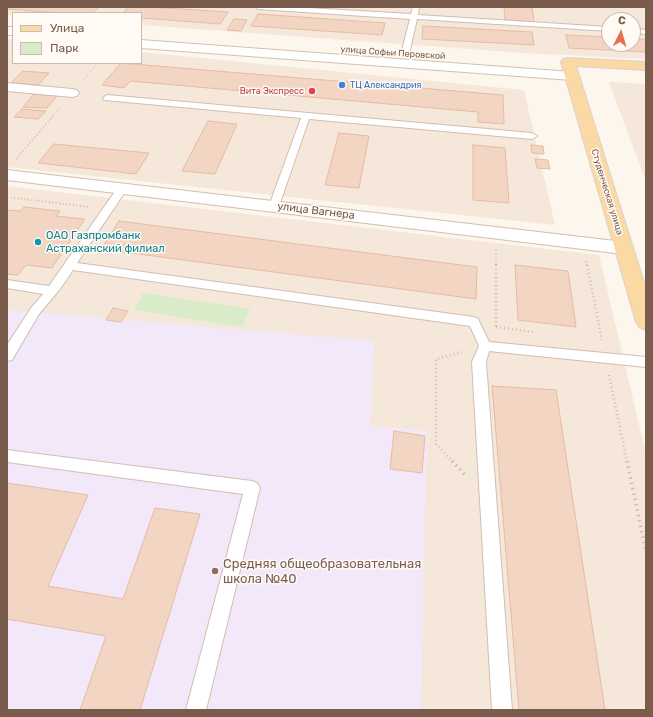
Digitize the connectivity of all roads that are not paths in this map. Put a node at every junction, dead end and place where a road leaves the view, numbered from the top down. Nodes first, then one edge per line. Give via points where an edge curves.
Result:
1 (258, 7) edge
2 (416, 7) edge
3 (413, 17) junction
4 (601, 29) edge
5 (142, 36) edge
6 (142, 44) edge
7 (405, 54) junction
8 (646, 66) edge
9 (576, 72) junction
10 (7, 87) edge
11 (72, 93) road end
12 (107, 98) dead end
13 (306, 116) junction
14 (532, 136) dead end
15 (10, 169) edge
16 (122, 189) junction
17 (274, 206) junction
18 (624, 248) junction
19 (70, 266) junction
20 (7, 284) edge
21 (52, 291) junction
22 (642, 294) edge
23 (646, 322) edge
24 (485, 346) junction
25 (7, 356) edge
26 (646, 362) edge
27 (7, 456) edge
28 (196, 710) edge
29 (502, 710) edge

1 - 3 lane
2 - 3 lane
3 - 4 lane
3 - 7 lane
5 - 7 main road, улица Софьи Перовской
6 - 9 main road
7 - 9 main road, улица Софьи Перовской via 551,62
8 - 9 main road, улица Софьи Перовской
9 - 18 main road, Студенческая улица
10 - 11 main road
12 - 13 lane
13 - 14 lane
13 - 17 lane
15 - 16 main road, улица Вагнера
16 - 17 main road, улица Вагнера
16 - 19 lane
17 - 18 main road, улица Вагнера
18 - 22 main road, Студенческая улица
19 - 21 lane
19 - 24 lane via 474,322
20 - 21 lane
21 - 25 lane via 35,311
22 - 23 main road, Студенческая улица
24 - 26 lane
24 - 29 lane via 479,362
27 - 28 lane via 252,488

